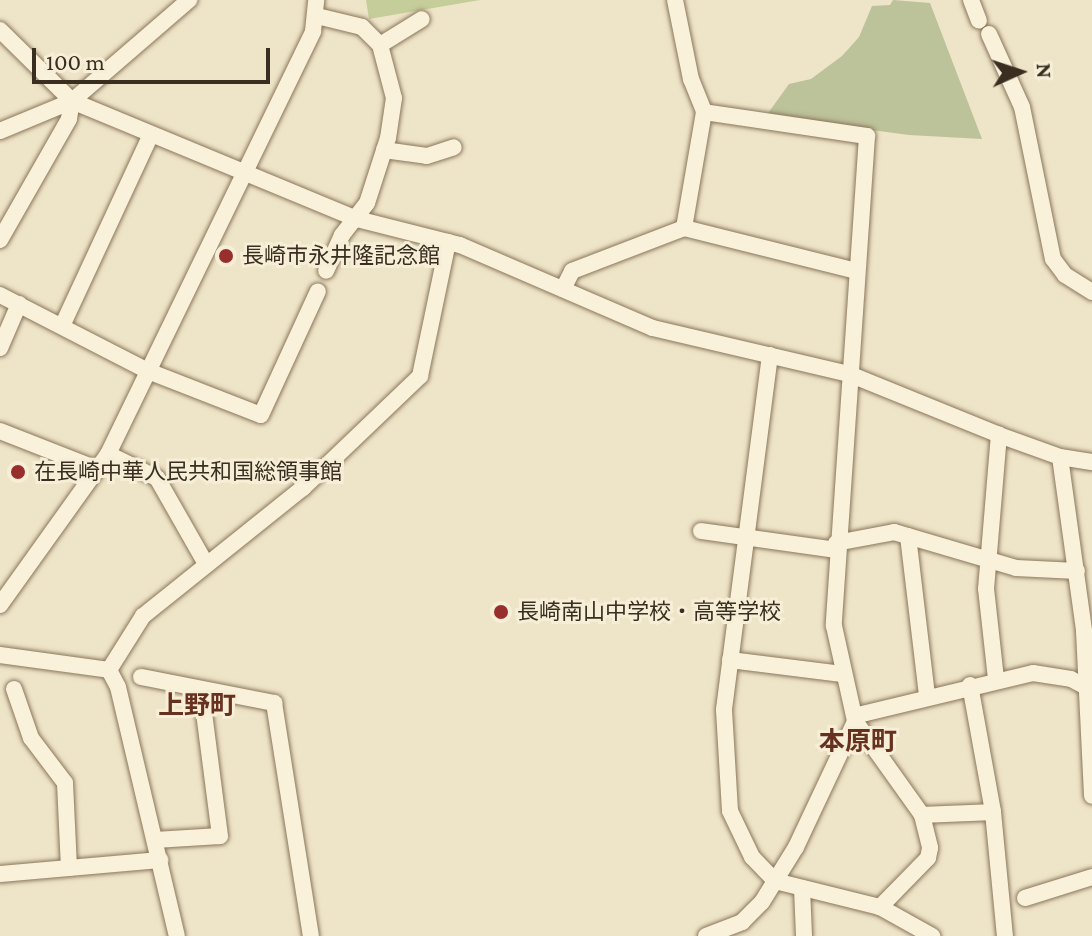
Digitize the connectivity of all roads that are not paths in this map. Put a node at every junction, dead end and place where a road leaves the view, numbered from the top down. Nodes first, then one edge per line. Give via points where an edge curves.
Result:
1 (675, 0) edge
2 (971, 0) edge
3 (187, 1) edge
4 (316, 8) edge
5 (422, 19) dead end
6 (0, 30) edge
7 (380, 45) junction
8 (72, 101) junction
9 (704, 112) junction
10 (0, 131) edge
11 (150, 137) junction
12 (454, 147) dead end
13 (384, 150) junction
14 (244, 175) junction
15 (357, 219) junction
16 (684, 228) junction
17 (0, 240) edge
18 (448, 242) junction
19 (326, 271) dead end
20 (857, 271) junction
21 (563, 289) junction
22 (318, 291) dead end
23 (1092, 292) edge
24 (0, 295) edge
25 (19, 304) junction
26 (63, 324) junction
27 (0, 348) edge
28 (770, 355) junction
29 (148, 371) junction
30 (849, 374) junction
31 (0, 431) edge
32 (999, 435) junction
33 (108, 454) junction
34 (1060, 457) junction
35 (1092, 462) edge
36 (97, 469) junction
37 (701, 531) dead end
38 (908, 536) junction
39 (748, 539) junction
40 (836, 546) junction
41 (988, 560) junction
42 (206, 564) junction
43 (1077, 571) junction
44 (0, 605) edge
45 (0, 655) edge
46 (730, 660) junction
47 (109, 670) junction
48 (842, 674) junction
49 (141, 677) dead end
50 (996, 679) junction
51 (970, 685) junction
52 (1088, 688) edge
53 (14, 689) dead end
54 (201, 689) junction
55 (927, 695) junction
56 (855, 721) junction
57 (1092, 796) edge
58 (993, 812) junction
59 (922, 815) junction
60 (155, 840) junction
61 (160, 860) junction
62 (69, 868) junction
63 (0, 874) edge
64 (1092, 877) edge
65 (775, 881) junction
66 (802, 888) junction
67 (1025, 898) dead end
68 (880, 907) junction
69 (177, 936) edge
70 (311, 936) edge
71 (706, 936) edge
72 (804, 936) edge
73 (932, 936) edge
74 (1005, 936) edge

1 - 9 street via 691,79
2 - 23 street via 1022,107 1053,259
3 - 8 street
4 - 7 street via 362,27
4 - 14 street
5 - 7 street
6 - 8 street
7 - 13 street via 394,98
8 - 10 street
8 - 11 street
8 - 17 street via 69,119
9 - 16 street
9 - 20 street via 867,136
11 - 14 street
11 - 26 street
12 - 13 street via 427,156
13 - 15 street
14 - 15 street
14 - 29 street
15 - 18 street
15 - 19 street via 342,235
16 - 20 street
16 - 21 street via 572,271
18 - 21 street
18 - 42 street via 420,376 303,488
20 - 30 street
21 - 28 street via 653,328
22 - 29 street via 261,415
24 - 25 street
25 - 26 street
25 - 27 street
26 - 29 street
28 - 30 street
28 - 39 street
29 - 33 street
30 - 32 street
30 - 40 street
31 - 36 street
32 - 34 street
32 - 41 street
33 - 36 street
33 - 42 street via 157,478
34 - 35 street
34 - 43 street
36 - 44 street
37 - 39 street
38 - 40 street via 885,532
38 - 41 street
38 - 55 street
39 - 40 street
39 - 46 street
40 - 48 street via 834,626
41 - 43 street via 1016,568
41 - 50 street
42 - 47 street via 143,616
43 - 52 street
45 - 47 street
46 - 48 street
46 - 65 street via 724,710 730,811 752,857
47 - 60 street via 118,687
48 - 56 street
49 - 54 street
50 - 51 street
50 - 52 street via 1046,672
51 - 55 street
51 - 58 street
52 - 57 street
53 - 62 street via 31,738 65,783
54 - 60 street via 220,836
54 - 70 street via 274,703
55 - 56 street via 874,708
56 - 59 street
56 - 65 street
58 - 59 street
58 - 74 street
59 - 68 street via 928,858
60 - 61 street
61 - 62 street
61 - 69 street
62 - 63 street
64 - 67 street
65 - 66 street
65 - 71 street via 742,922
66 - 68 street
66 - 72 street
68 - 73 street

